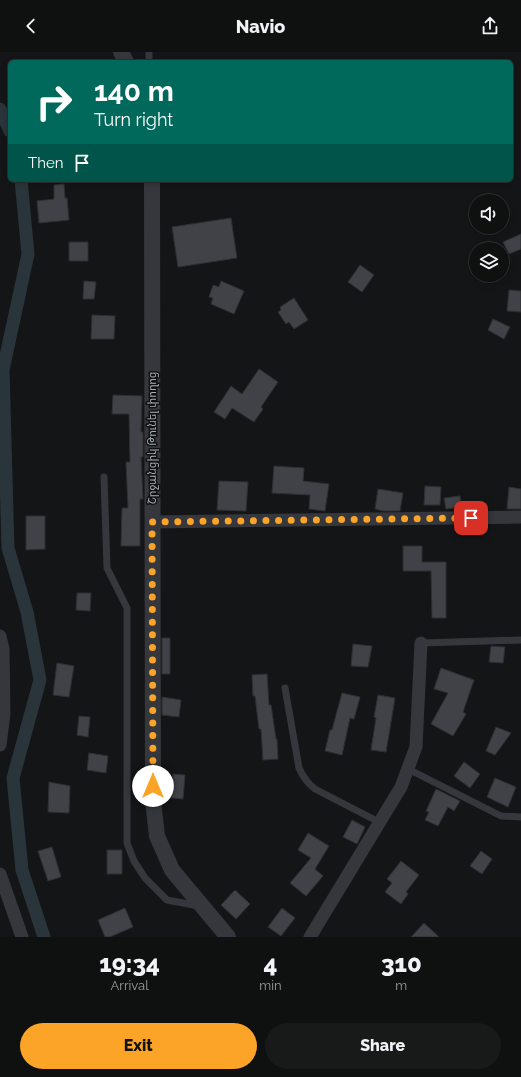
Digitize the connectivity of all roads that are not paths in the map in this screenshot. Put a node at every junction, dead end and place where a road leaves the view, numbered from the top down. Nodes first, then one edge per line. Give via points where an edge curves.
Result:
1 (152, 182) edge
2 (104, 477) dead end
3 (521, 517) edge
4 (152, 522) junction
5 (0, 636) edge
6 (521, 640) edge
7 (420, 643) joint
8 (286, 688) dead end
9 (0, 745) edge
10 (408, 769) junction
11 (521, 818) edge
12 (379, 822) junction
13 (0, 874) edge
14 (202, 906) junction
15 (22, 937) edge
16 (228, 937) edge
17 (310, 937) edge

1 - 4 street, Շրջանցիկ Թունել փողոց
2 - 14 lane via 107,568 128,608 127,843 144,878 167,900
3 - 4 street
4 - 14 street, Շրջանցիկ Թունել փողոց via 153,802 156,829 172,870
5 - 9 street via 3,649 4,714
6 - 7 lane
7 - 10 street via 416,747
8 - 12 lane via 302,776 315,789
10 - 11 lane via 501,816
10 - 12 street via 401,787
12 - 17 street
13 - 15 street
14 - 16 street, Շրջանցիկ Թունել փողոց

